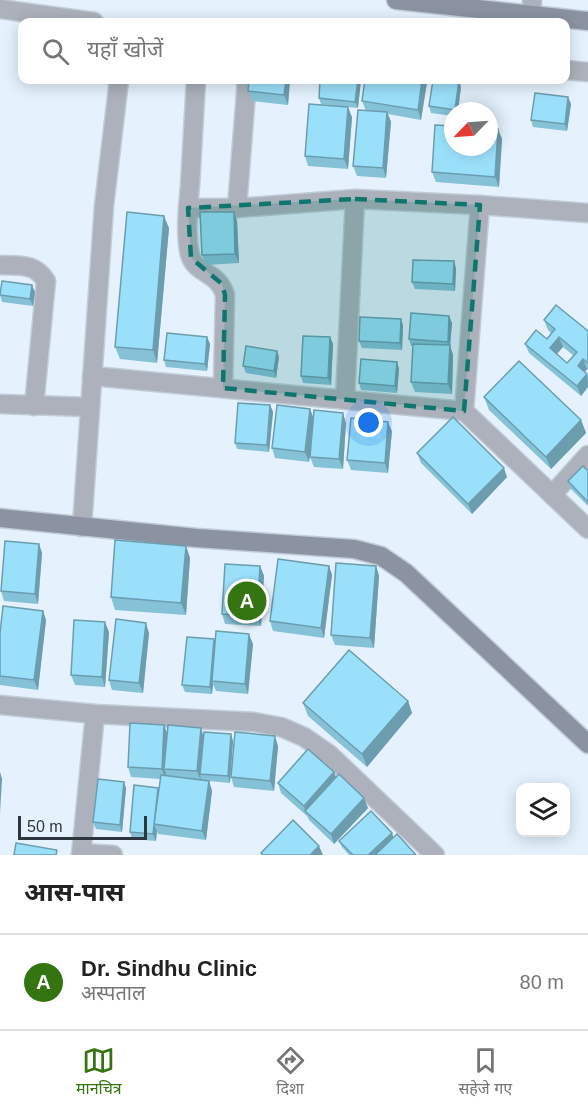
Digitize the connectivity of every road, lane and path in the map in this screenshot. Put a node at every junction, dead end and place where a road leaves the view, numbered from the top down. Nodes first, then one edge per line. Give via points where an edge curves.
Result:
1 (396, 0) edge
2 (467, 4) edge
3 (532, 7) edge
4 (0, 9) edge
5 (65, 18) edge
6 (588, 21) edge
7 (570, 70) edge
8 (588, 72) edge
9 (119, 84) edge
10 (196, 84) edge
11 (247, 84) edge
12 (355, 199) junction
13 (480, 205) junction
14 (188, 208) junction
15 (237, 208) junction
16 (588, 213) edge
17 (0, 265) edge
18 (92, 376) junction
19 (223, 388) junction
20 (345, 399) junction
21 (0, 404) edge
22 (34, 406) junction
23 (89, 407) junction
24 (464, 411) junction
25 (588, 455) edge
26 (552, 495) junction
27 (0, 518) edge
28 (82, 527) junction
29 (588, 530) edge
30 (0, 705) edge
31 (95, 714) junction
32 (588, 744) edge
33 (81, 854) edge
34 (113, 855) edge
35 (435, 855) edge

1 - 2 street
2 - 3 street
3 - 6 street
4 - 5 street
7 - 8 street
9 - 18 street via 104,207
10 - 14 street
11 - 15 street
12 - 13 street
12 - 15 street
12 - 20 street
13 - 16 street
13 - 24 street
14 - 15 street
14 - 19 street via 191,258 222,284 225,295
17 - 22 street via 29,267 40,271 46,281
18 - 19 street
18 - 23 street
19 - 20 street
20 - 24 street
21 - 22 street
22 - 23 street
23 - 28 street
24 - 26 street
25 - 26 street
26 - 29 street
27 - 28 street
28 - 32 street via 354,549 381,556 406,573
30 - 31 street
31 - 33 street
31 - 35 street via 254,722 304,736 330,755
33 - 34 street

